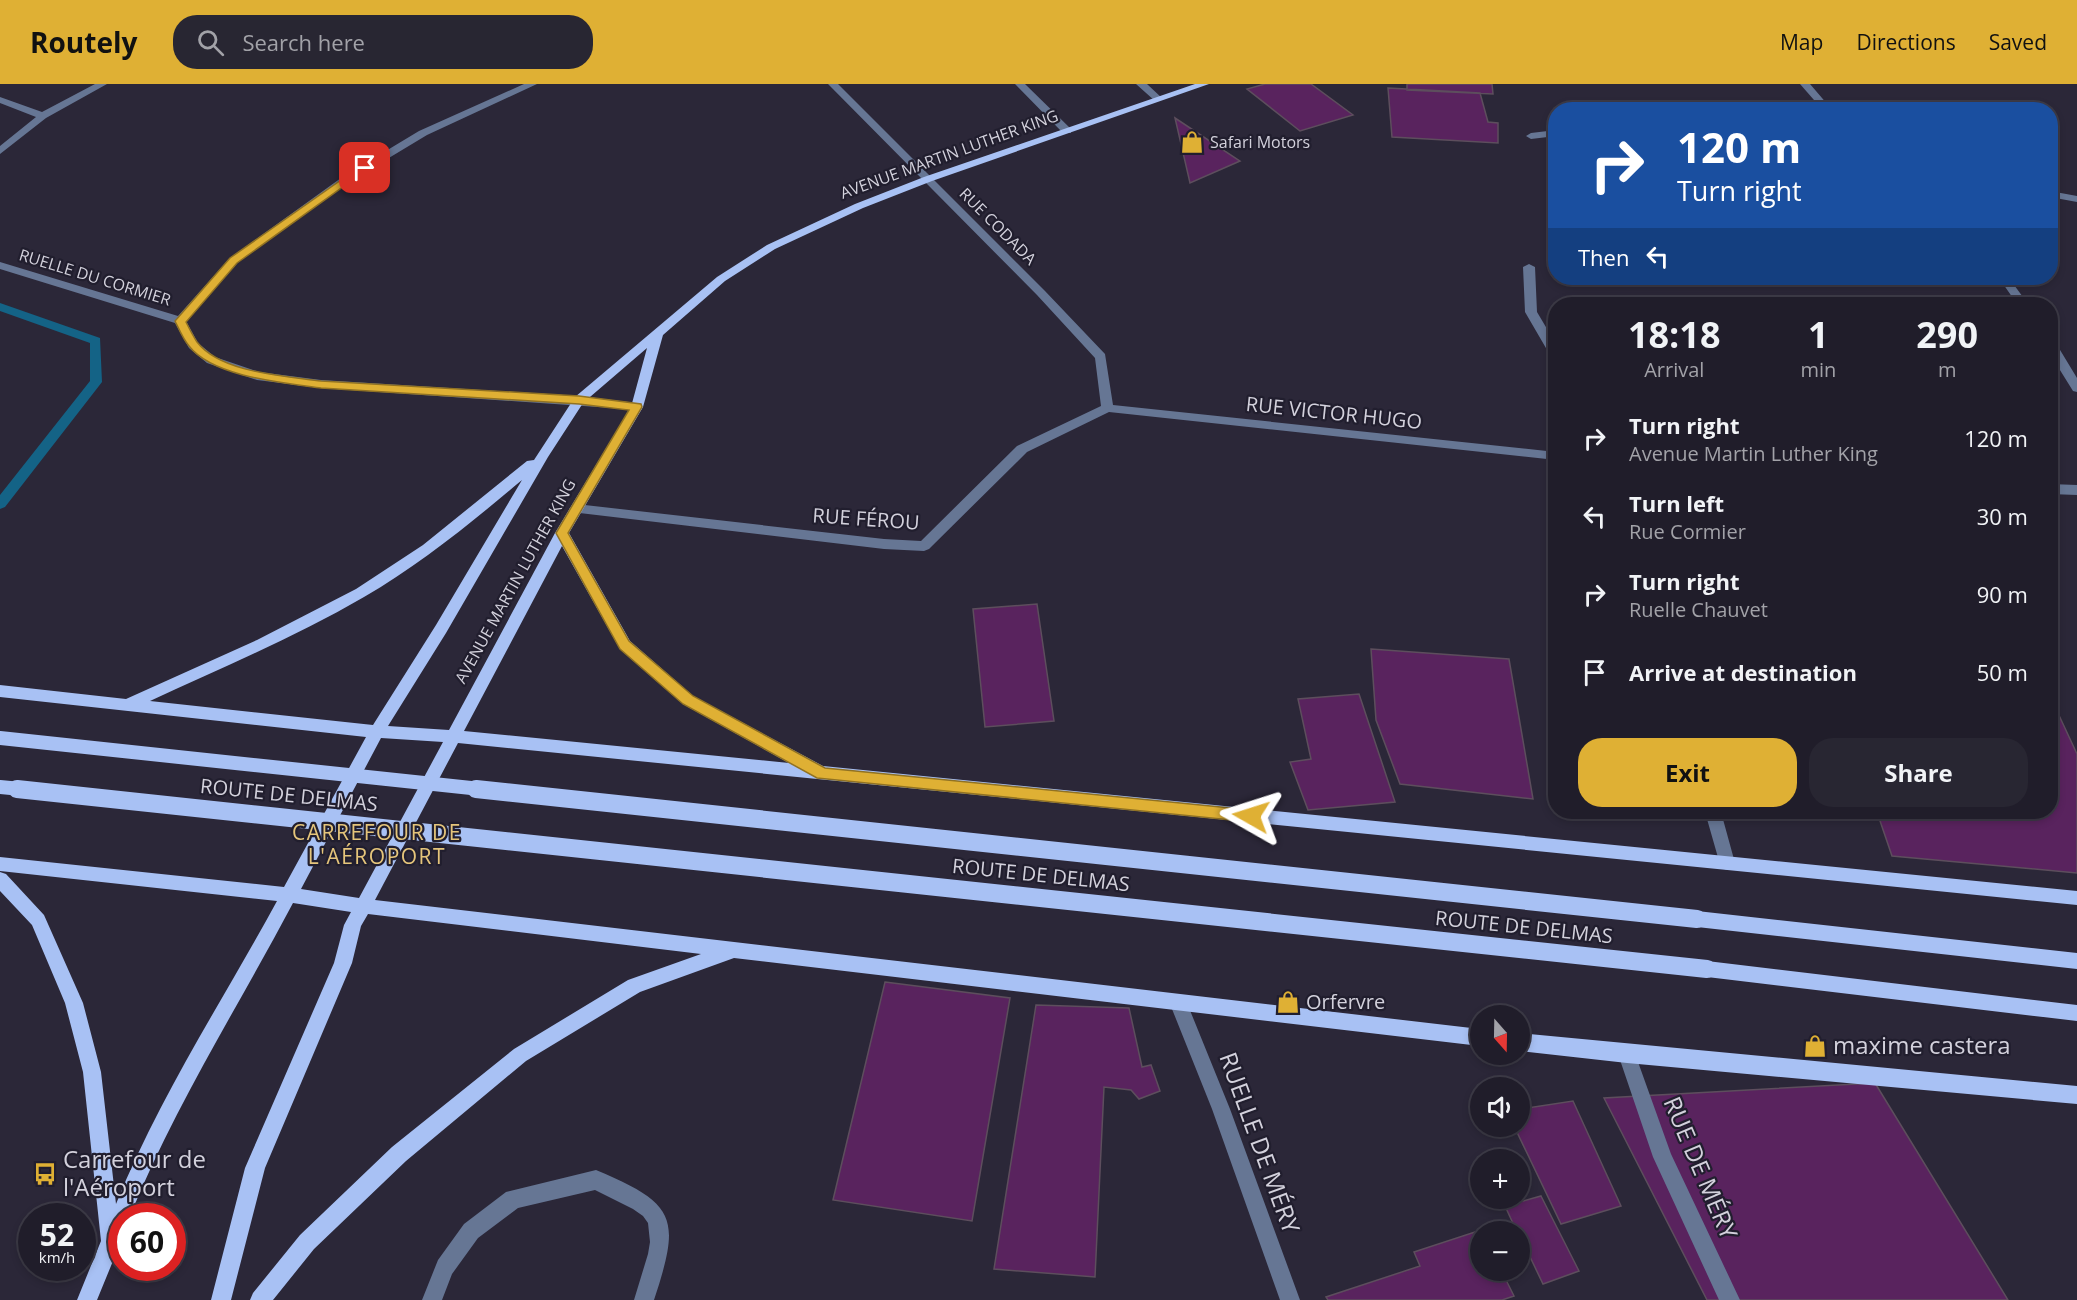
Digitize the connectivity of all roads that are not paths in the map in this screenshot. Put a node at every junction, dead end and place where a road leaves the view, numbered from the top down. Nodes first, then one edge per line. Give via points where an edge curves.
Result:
1 (102, 84) edge
2 (532, 84) edge
3 (833, 84) edge
4 (1020, 84) edge
5 (1141, 84) edge
6 (1204, 84) edge
7 (1805, 84) edge
8 (1158, 99) junction
9 (0, 100) edge
10 (1821, 102) edge
11 (43, 116) junction
12 (1067, 131) junction
13 (1548, 134) edge
14 (1531, 136) dead end
15 (0, 151) edge
16 (928, 179) junction
17 (2058, 196) edge
18 (2077, 200) edge
19 (0, 265) edge
20 (1529, 267) dead end
21 (180, 321) junction
22 (657, 335) junction
23 (1548, 341) edge
24 (2058, 356) edge
25 (2077, 388) edge
26 (579, 400) junction
27 (637, 407) junction
28 (1107, 408) junction
29 (543, 455) junction
30 (1548, 455) edge
31 (2058, 489) edge
32 (2077, 490) edge
33 (576, 509) junction
34 (562, 533) junction
35 (0, 692) edge
36 (128, 705) junction
37 (377, 732) junction
38 (452, 736) junction
39 (0, 738) edge
40 (822, 774) junction
41 (0, 787) edge
42 (1715, 819) edge
43 (1727, 863) junction
44 (0, 864) edge
45 (0, 879) edge
46 (287, 895) junction
47 (2077, 898) edge
48 (365, 906) junction
49 (736, 949) junction
50 (2077, 961) edge
51 (1179, 1004) junction
52 (2077, 1013) edge
53 (1470, 1037) edge
54 (1530, 1043) edge
55 (1627, 1054) junction
56 (2077, 1095) edge
57 (126, 1203) edge
58 (108, 1224) edge
59 (108, 1248) edge
60 (87, 1300) edge
61 (220, 1300) edge
62 (260, 1300) edge
63 (432, 1300) edge
64 (644, 1300) edge
65 (1290, 1300) edge
66 (1730, 1300) edge

1 - 11 street
2 - 21 street via 423,133 345,180 234,260
3 - 16 street, RUE CODADA
4 - 12 street
5 - 8 street
6 - 8 main road, AVENUE MARTIN LUTHER KING
7 - 10 street
8 - 12 main road, AVENUE MARTIN LUTHER KING
9 - 11 street
11 - 15 street
12 - 16 main road, AVENUE MARTIN LUTHER KING
13 - 14 street
16 - 22 main road, AVENUE MARTIN LUTHER KING via 771,247 721,279
16 - 28 street, RUE CODADA via 1101,357
17 - 18 street
19 - 21 street, RUELLE DU CORMIER
20 - 23 street via 1531,312
21 - 26 street via 194,345 211,360 257,376 321,384
22 - 26 main road, AVENUE MARTIN LUTHER KING
22 - 27 main road, AVENUE MARTIN LUTHER KING
24 - 25 street
26 - 27 street
26 - 29 main road, AVENUE MARTIN LUTHER KING
27 - 33 main road, AVENUE MARTIN LUTHER KING
28 - 30 street, RUE VICTOR HUGO
28 - 33 street, RUE FÉROU via 1022,449 924,546
29 - 36 main road via 472,515 390,574 323,612
29 - 37 main road, AVENUE MARTIN LUTHER KING
31 - 32 street
33 - 34 main road, AVENUE MARTIN LUTHER KING
34 - 38 main road, AVENUE MARTIN LUTHER KING
34 - 40 main road via 625,645 688,700
35 - 36 main road
36 - 37 main road
37 - 38 main road
37 - 46 main road, AVENUE MARTIN LUTHER KING
38 - 40 main road
38 - 48 main road, AVENUE MARTIN LUTHER KING
39 - 50 main road, ROUTE DE DELMAS, bridge
40 - 43 main road
41 - 52 main road, ROUTE DE DELMAS, bridge via 1707,969
42 - 43 street
43 - 47 main road
44 - 46 main road
45 - 58 main road via 38,920 74,1003 92,1072
46 - 48 main road
46 - 57 main road, AVENUE MARTIN LUTHER KING via 182,1084
48 - 49 main road
48 - 61 main road, AVENUE MARTIN LUTHER KING via 353,925 343,963 255,1168
49 - 51 main road
49 - 62 main road via 634,986 520,1055 399,1154 307,1242
51 - 53 main road
51 - 65 street, RUELLE DE MÉRY
54 - 55 main road
55 - 56 main road
55 - 66 street, RUE DE MÉRY via 1663,1157
59 - 60 main road, AVENUE MARTIN LUTHER KING
63 - 64 street via 445,1267 471,1231 513,1199 596,1180 649,1208 656,1218 659,1249

